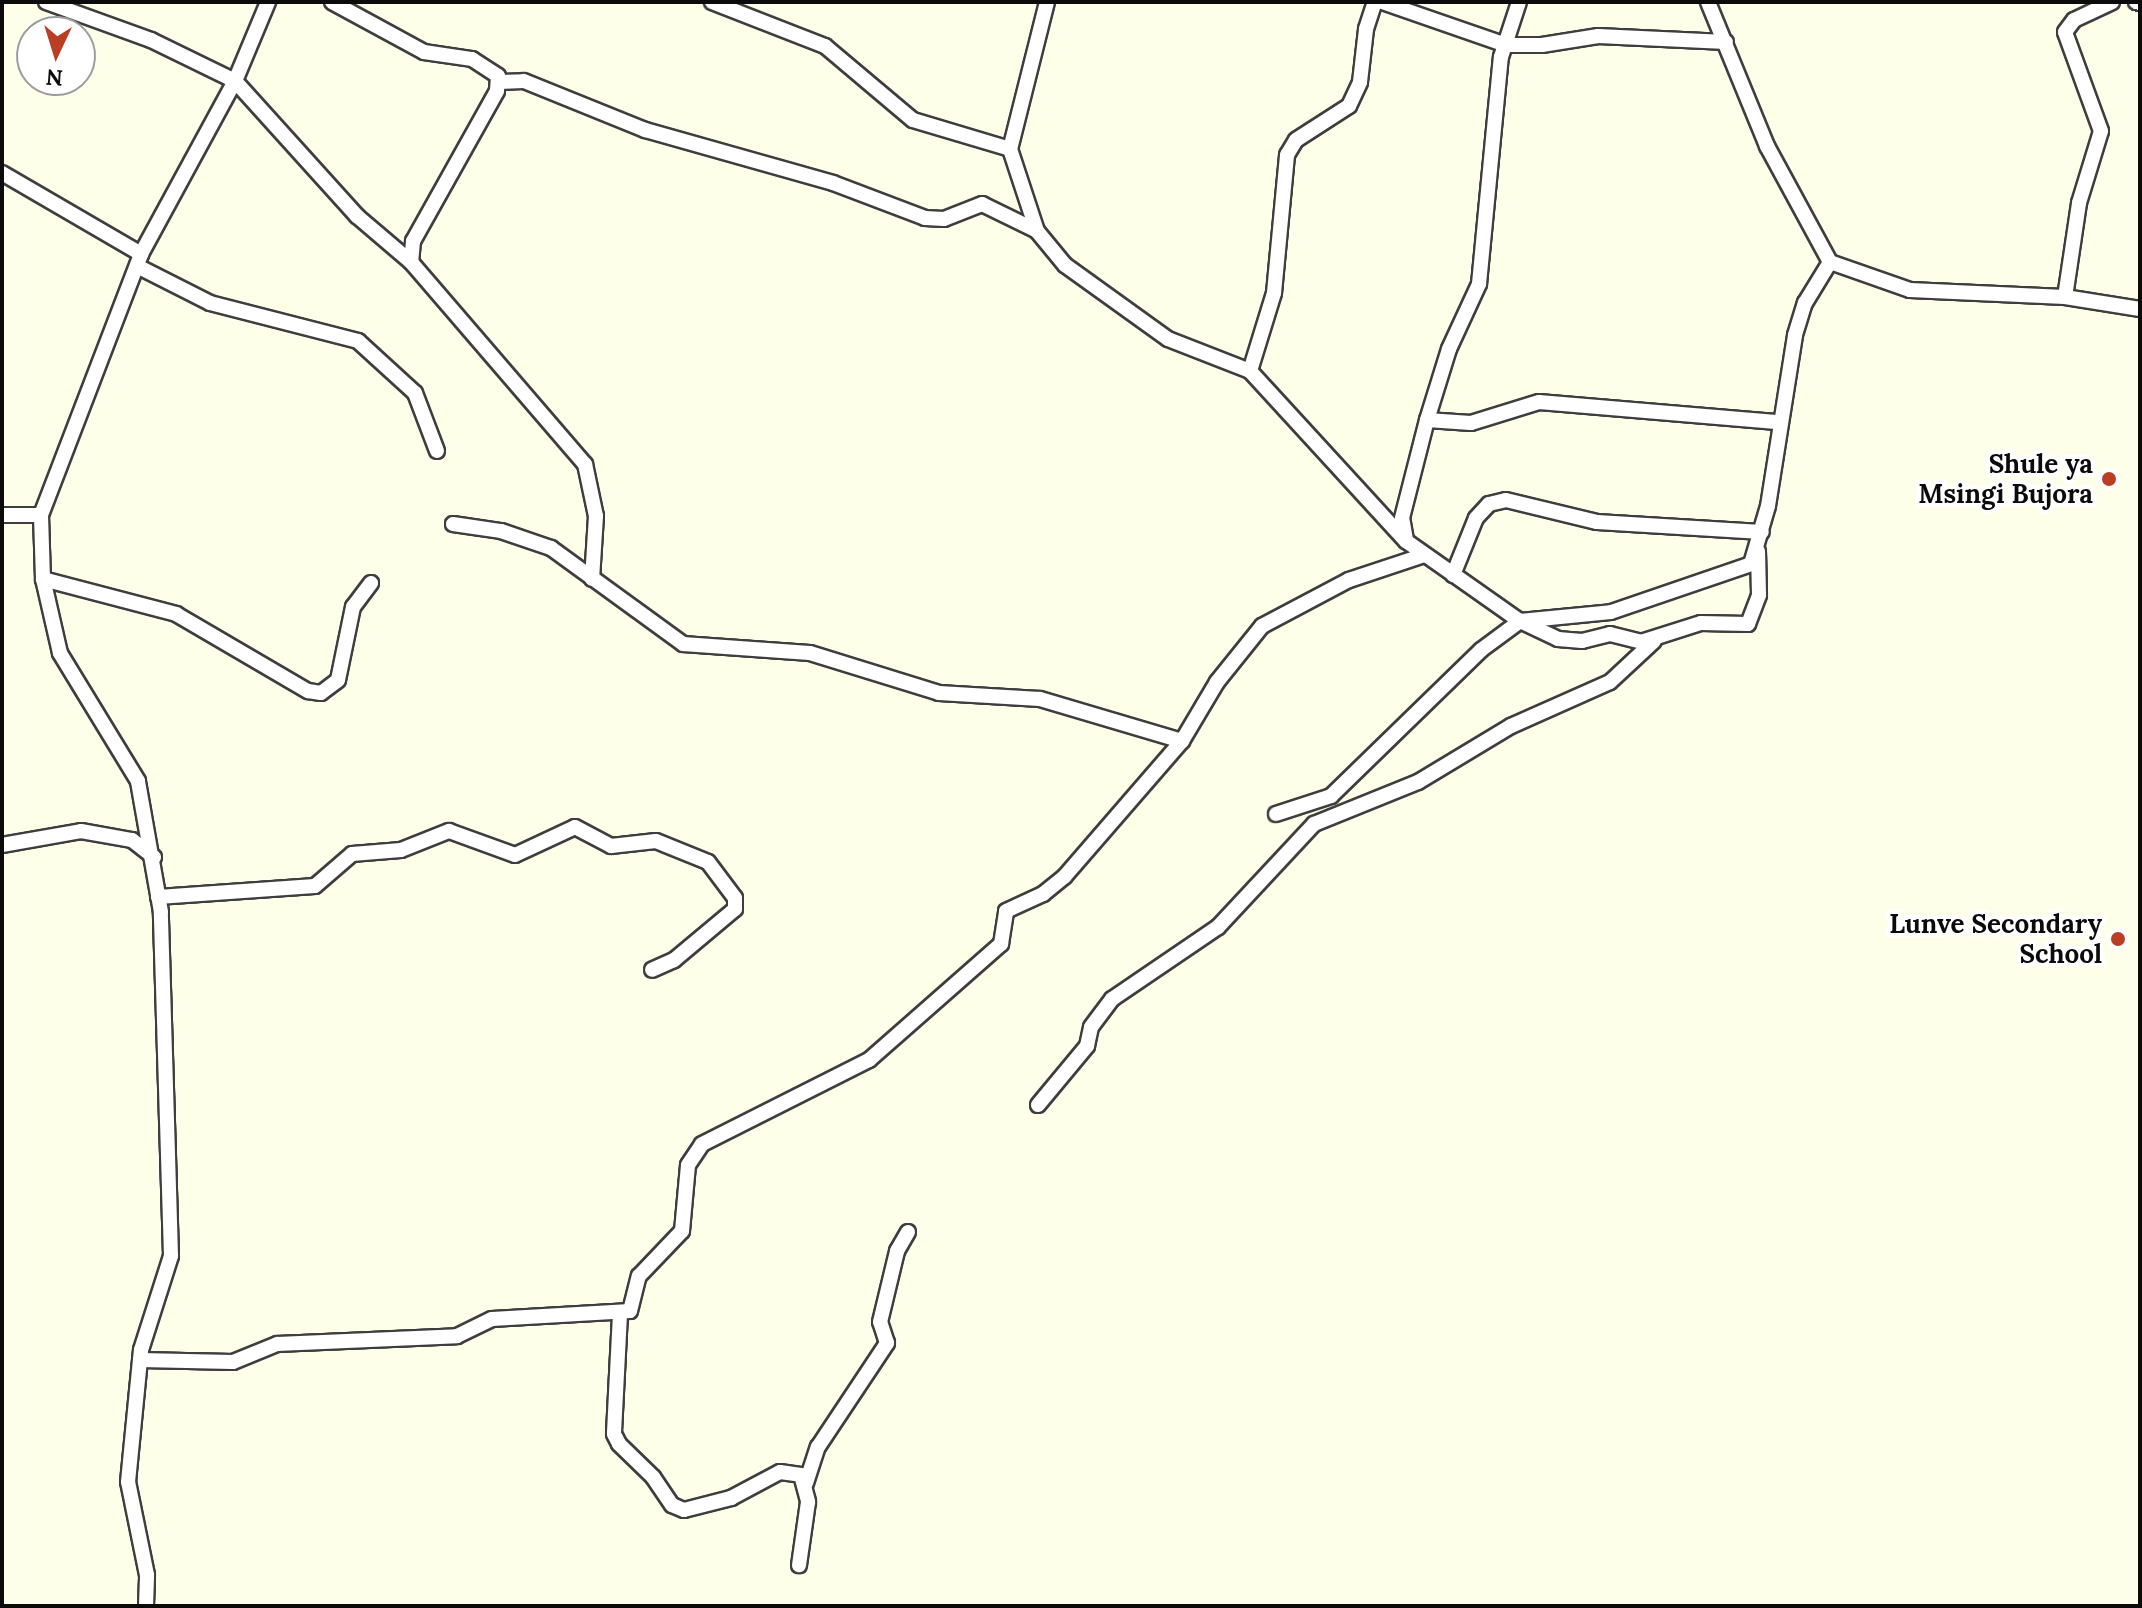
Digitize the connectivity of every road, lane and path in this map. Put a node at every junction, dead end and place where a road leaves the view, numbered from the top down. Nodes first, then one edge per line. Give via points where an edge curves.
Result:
1 (46, 2) edge
2 (268, 2) edge
3 (332, 2) edge
4 (712, 2) edge
5 (1047, 2) edge
6 (1375, 2) edge
7 (1382, 2) edge
8 (1519, 2) edge
9 (1708, 2) edge
10 (2112, 2) edge
11 (1726, 42) junction
12 (1506, 45) junction
13 (235, 81) junction
14 (499, 82) junction
15 (1010, 149) junction
16 (2, 173) edge
17 (1037, 231) junction
18 (139, 260) junction
19 (411, 262) junction
20 (1830, 262) junction
21 (2065, 297) junction
22 (2140, 309) edge
23 (1250, 371) junction
24 (1427, 420) junction
25 (1779, 422) junction
26 (437, 451) dead end
27 (2, 515) edge
28 (41, 515) junction
29 (453, 524) dead end
30 (1762, 532) junction
31 (1406, 541) junction
32 (1758, 547) junction
33 (1424, 555) junction
34 (1453, 575) junction
35 (43, 579) junction
36 (592, 579) junction
37 (371, 583) dead end
38 (1520, 621) junction
39 (1654, 641) junction
40 (1182, 741) junction
41 (1276, 814) dead end
42 (2, 845) edge
43 (154, 857) junction
44 (158, 897) junction
45 (652, 970) dead end
46 (1038, 1105) dead end
47 (908, 1232) dead end
48 (620, 1314) junction
49 (140, 1360) junction
50 (806, 1483) junction
51 (799, 1565) dead end
52 (146, 1606) edge

1 - 13 street via 151,40
2 - 13 street
3 - 14 street via 424,52 483,63
4 - 15 street via 825,46 913,120
5 - 15 street
6 - 23 street via 1353,99 1344,112 1296,140 1287,155 1274,293
7 - 12 street
8 - 12 street
9 - 11 street
10 - 21 street via 2066,26 2101,131 2079,203
11 - 12 street via 1598,36
11 - 20 street via 1767,146
12 - 24 street via 1479,284 1449,349
13 - 18 street
13 - 19 street via 357,216
14 - 17 street via 524,81 645,130 862,192 925,218 944,219 982,204
14 - 19 street via 413,241
15 - 17 street
16 - 18 street
17 - 23 street via 1065,265 1168,339
18 - 26 street via 210,303 358,341 415,393
18 - 28 street
19 - 36 street via 585,464 596,516
20 - 21 street via 1910,290
20 - 25 street via 1801,315
21 - 22 street
23 - 31 street
24 - 25 street via 1471,423 1539,402
24 - 31 street via 1402,518
25 - 30 street
27 - 28 street
28 - 35 street
29 - 36 street via 501,531 551,548
30 - 32 street
30 - 34 street via 1597,522 1506,500 1489,504 1476,518
31 - 33 street
32 - 38 street via 1744,570 1627,607
32 - 39 street via 1761,578 1752,620 1740,626 1701,623
33 - 34 street
33 - 40 street via 1365,573 1275,615 1227,668
34 - 38 street
35 - 37 street via 176,614 315,693 327,691 338,680 353,607
35 - 43 street via 60,653 138,781
36 - 40 street via 683,644 810,653 939,693 1040,699
38 - 39 street via 1564,640 1610,634
38 - 41 street via 1481,650 1331,796
39 - 46 street via 1610,682 1511,726 1418,782 1314,824 1218,927 1112,999 1091,1027 1087,1046
40 - 48 street via 1065,876 1043,894 1006,911 1001,944 869,1060 702,1144 688,1165 682,1231 639,1276 636,1303
42 - 43 street via 81,831 132,840
43 - 44 street
44 - 45 street via 315,886 352,854 401,850 449,831 515,855 575,827 611,846 656,841 708,862 735,898 735,909 674,960
44 - 49 street via 171,1136 171,1256
47 - 50 street via 897,1251 880,1322 887,1343 818,1447
48 - 49 street via 492,1319 457,1336 277,1344 225,1363
48 - 50 street via 615,1440 672,1505 684,1510 731,1498 780,1472 801,1475
49 - 52 street via 128,1482 147,1575
50 - 51 street

